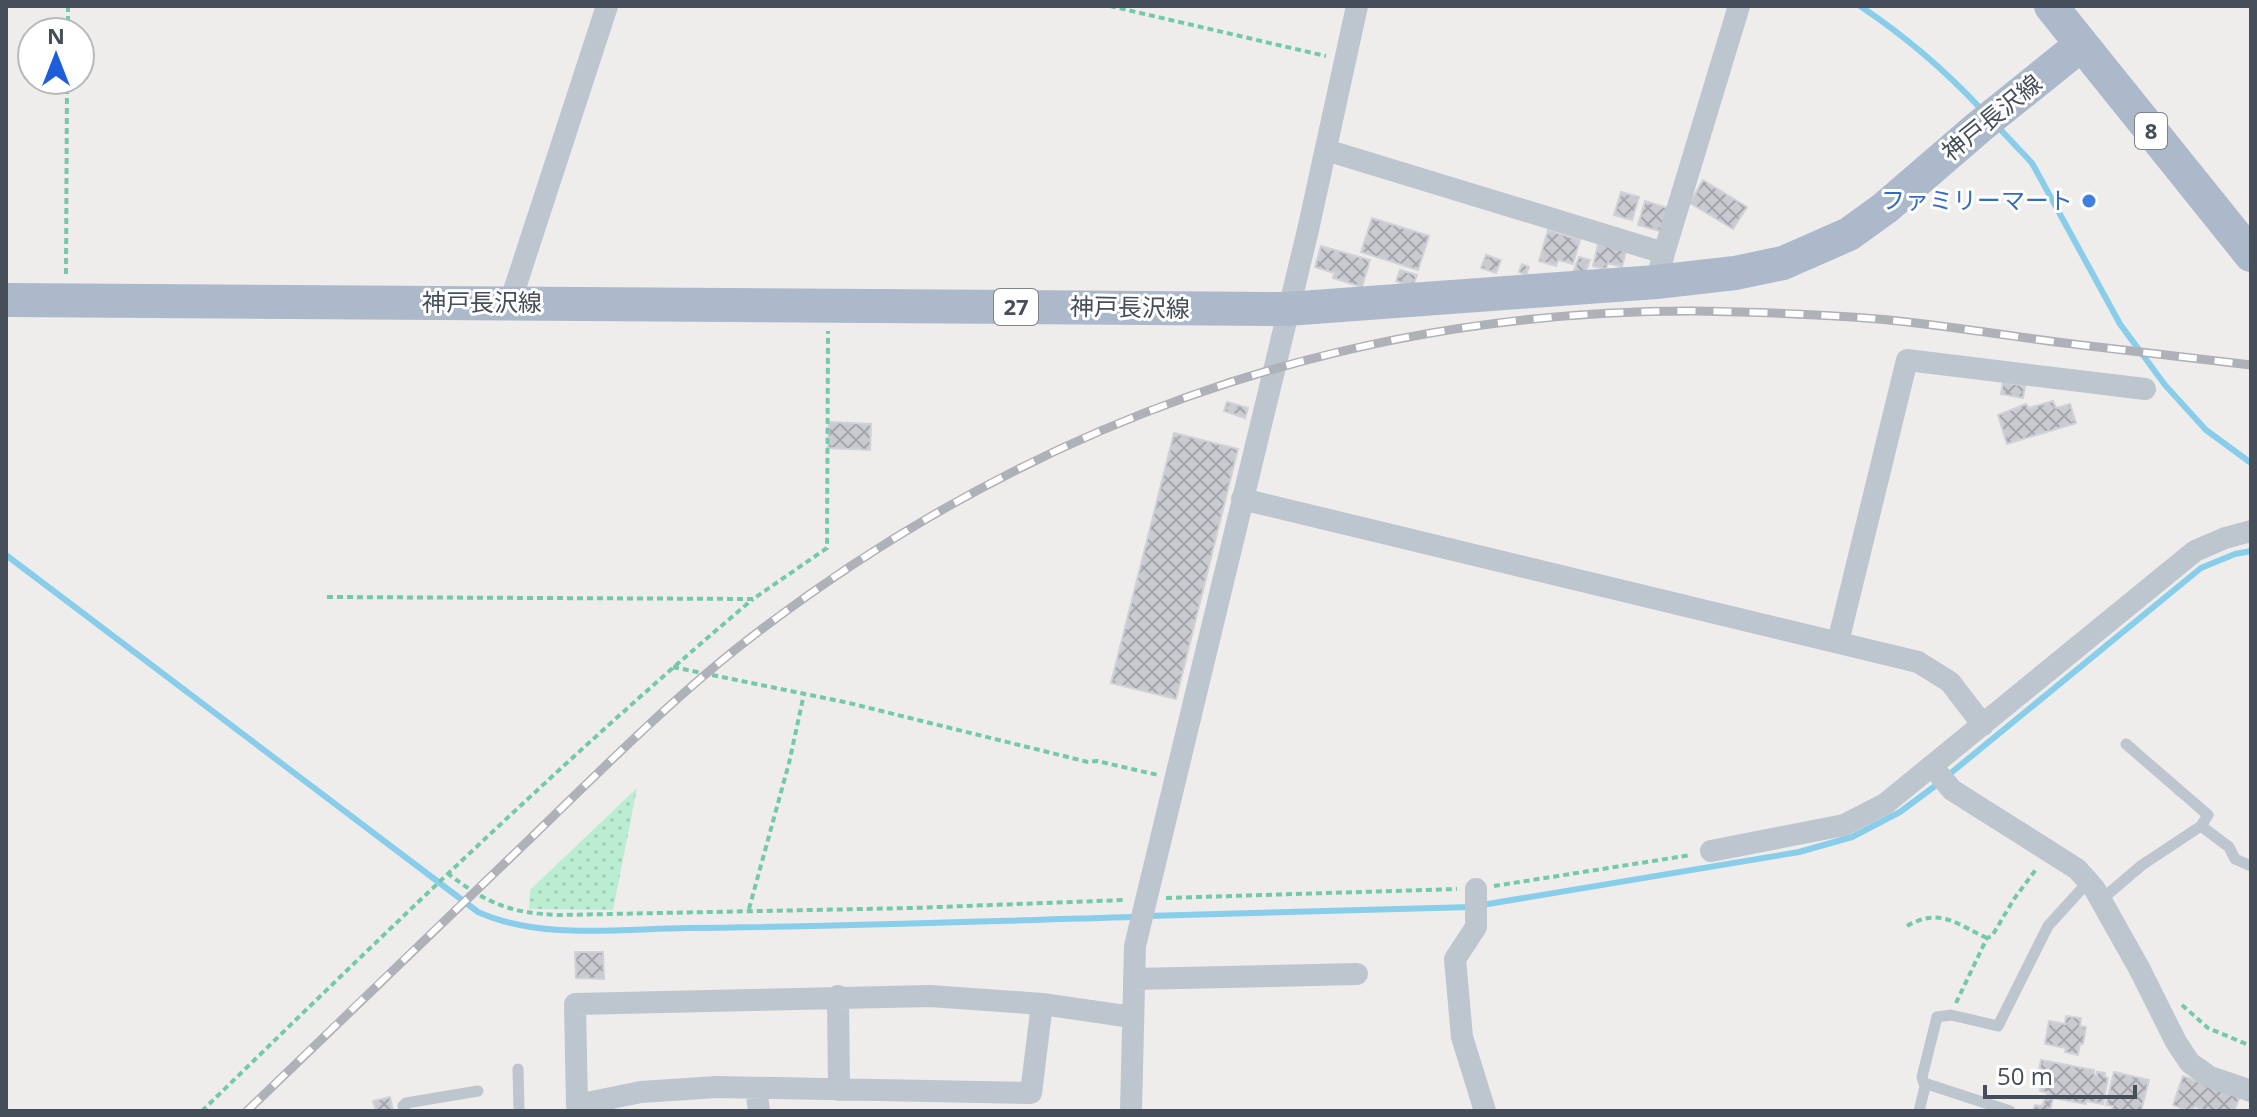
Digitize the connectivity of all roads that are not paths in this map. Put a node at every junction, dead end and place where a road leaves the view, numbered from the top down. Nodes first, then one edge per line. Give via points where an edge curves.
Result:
1 (607, 6) edge
2 (1357, 6) edge
3 (1739, 6) edge
4 (2051, 6) edge
5 (2081, 45) junction
6 (1326, 150) junction
7 (2251, 255) edge
8 (1660, 268) junction
9 (6, 300) edge
10 (510, 303) junction
11 (1287, 309) junction
12 (2145, 389) dead end
13 (1242, 499) junction
14 (2251, 531) edge
15 (1838, 642) junction
16 (1983, 725) junction
17 (2126, 744) dead end
18 (1933, 768) junction
19 (2201, 826) junction
20 (1711, 851) road end
21 (2251, 866) edge
22 (1476, 889) road end
23 (2094, 891) junction
24 (1357, 974) dead end
25 (1134, 979) junction
26 (838, 996) junction
27 (1042, 1004) junction
28 (1132, 1017) junction
29 (518, 1069) dead end
30 (1924, 1083) junction
31 (756, 1088) junction
32 (839, 1090) junction
33 (478, 1091) dead end
34 (2251, 1091) edge
35 (405, 1111) edge
36 (519, 1111) edge
37 (759, 1111) edge
38 (1131, 1111) edge
39 (1485, 1111) edge
40 (1919, 1111) edge
41 (2010, 1111) edge

1 - 10 street
2 - 6 street
3 - 8 street
4 - 5 main road, 8
5 - 7 main road, 8
5 - 8 main road, 神戸長沢線 / 27 via 1849,234 1783,263 1735,273
6 - 8 street
6 - 11 street
8 - 11 main road, 神戸長沢線 / 27
9 - 10 main road, 神戸長沢線 / 27
10 - 11 main road, 神戸長沢線 / 27
11 - 13 street
12 - 15 street via 1907,360
13 - 15 street
13 - 25 street via 1139,931
14 - 16 street via 2195,551
15 - 16 street via 1936,671
16 - 18 street
17 - 19 lane via 2208,815
18 - 20 street via 1885,804 1844,825
18 - 23 street via 1952,790 2077,869
19 - 21 lane via 2229,847 2235,859
19 - 23 lane
22 - 39 street via 1476,927 1455,959 1462,1037
23 - 30 lane via 2048,926 1998,1026 1951,1015 1937,1017
23 - 34 street via 2190,1063 2210,1077
24 - 25 street
25 - 28 street
26 - 27 street
26 - 31 street via 575,1004 577,1105 641,1092
26 - 32 street
27 - 28 street
27 - 32 street via 1031,1093
28 - 38 street
29 - 36 lane
30 - 40 lane
30 - 41 lane
31 - 32 street
31 - 37 street
33 - 35 lane via 406,1103

